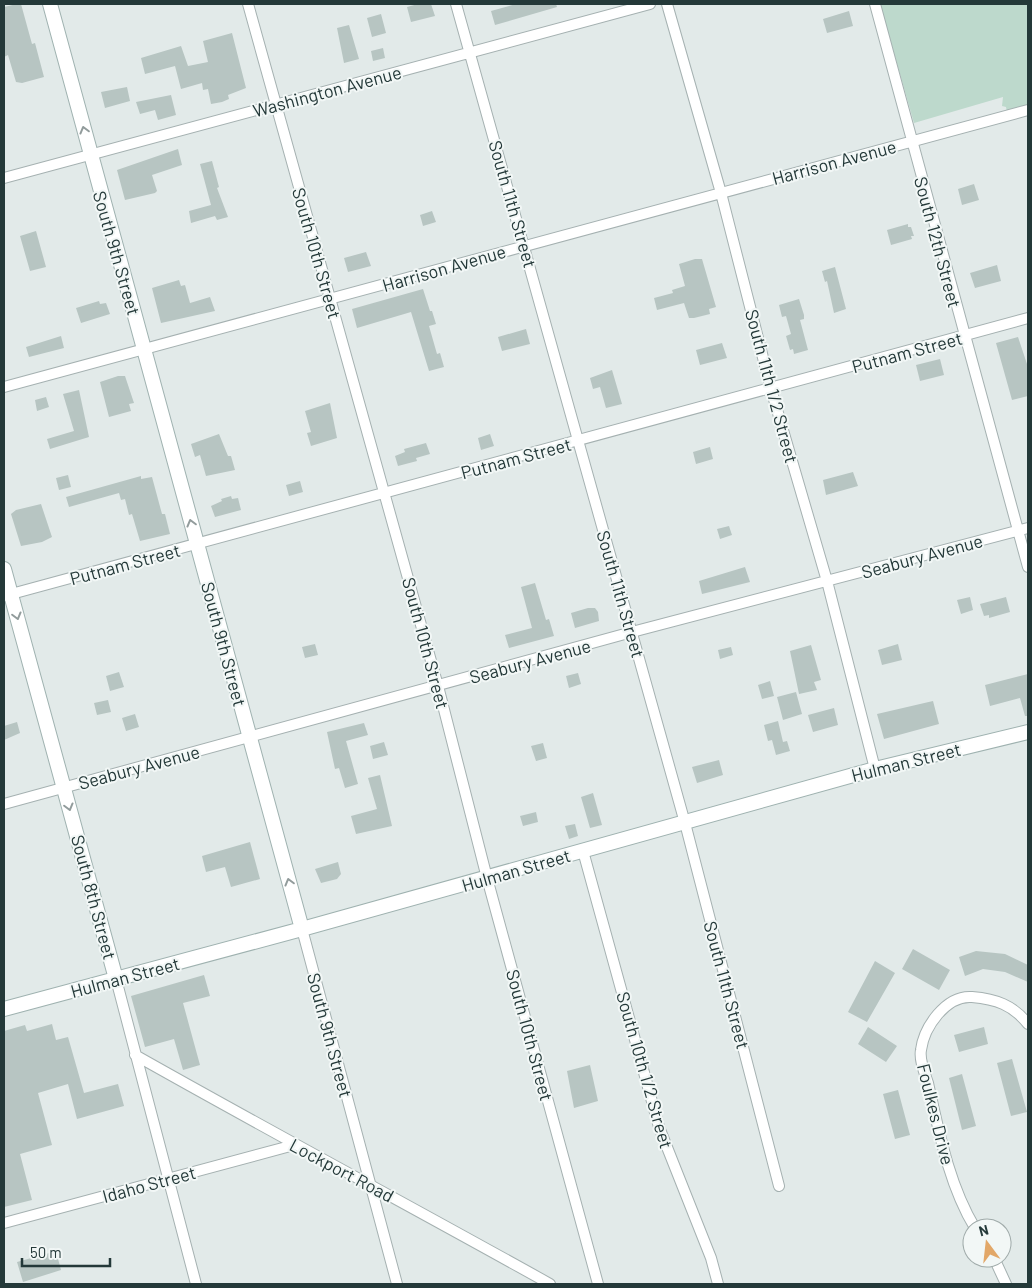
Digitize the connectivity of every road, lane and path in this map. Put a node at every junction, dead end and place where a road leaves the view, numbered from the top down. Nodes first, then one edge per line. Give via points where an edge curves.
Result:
1 (50, 4) edge
2 (248, 4) edge
3 (456, 4) edge
4 (650, 4) edge
5 (667, 4) edge
6 (875, 4) edge
7 (470, 52) junction
8 (276, 105) junction
9 (1028, 110) edge
10 (911, 141) junction
11 (90, 154) junction
12 (4, 178) edge
13 (721, 193) junction
14 (526, 246) junction
15 (330, 300) junction
16 (1028, 318) edge
17 (964, 336) junction
18 (145, 351) junction
19 (4, 387) edge
20 (770, 389) junction
21 (578, 441) junction
22 (385, 493) junction
23 (1023, 529) edge
24 (197, 544) junction
25 (1028, 567) edge
26 (4, 569) edge
27 (827, 581) junction
28 (7, 595) edge
29 (632, 632) junction
30 (438, 686) junction
31 (1028, 732) edge
32 (249, 738) junction
33 (875, 769) junction
34 (64, 787) junction
35 (4, 804) edge
36 (684, 823) junction
37 (583, 851) junction
38 (487, 878) junction
39 (302, 930) junction
40 (116, 979) junction
41 (4, 1009) edge
42 (1028, 1024) edge
43 (135, 1054) junction
44 (294, 1144) junction
45 (167, 1178) junction
46 (368, 1183) junction
47 (779, 1186) dead end
48 (971, 1218) edge
49 (4, 1223) edge
50 (999, 1268) edge
51 (196, 1284) edge
52 (397, 1284) edge
53 (550, 1284) edge
54 (598, 1284) edge
55 (718, 1284) edge
56 (1006, 1284) edge

11 -> 1 street, South 9th Street
2 - 8 street, South 10th Street
3 - 7 street, South 11th Street
4 - 7 street, Washington Avenue
5 - 13 street, South 11th 1/2 Street
6 - 10 street, South 12th Street
7 - 8 street, Washington Avenue
7 - 14 street, South 11th Street
8 - 11 street, Washington Avenue
8 - 15 street, South 10th Street
9 - 10 street, Harrison Avenue
10 - 13 street, Harrison Avenue
10 - 17 street, South 12th Street
11 - 12 street, Washington Avenue
11 - 18 street, South 9th Street
13 - 14 street, Harrison Avenue
13 - 20 street, South 11th 1/2 Street
14 - 15 street, Harrison Avenue
14 - 21 street, South 11th Street
15 - 18 street, Harrison Avenue
15 - 22 street, South 10th Street
16 - 17 street, Putnam Street
17 - 20 street, Putnam Street
17 - 23 street, South 12th Street
18 - 19 street, Harrison Avenue
24 -> 18 street, South 9th Street
20 - 21 street, Putnam Street
20 - 27 street, South 11th 1/2 Street
21 - 22 street, Putnam Street
21 - 29 street, South 11th Street
22 - 24 street, Putnam Street
22 - 30 street, South 10th Street
23 - 25 street, South 12th Street
23 - 27 street, Seabury Avenue
24 - 28 street, Putnam Street
24 - 32 street, South 9th Street
26 - 28 street, South 8th Street
27 - 29 street, Seabury Avenue
27 - 33 street, South 11th 1/2 Street
28 -> 34 street, South 8th Street
29 - 30 street, Seabury Avenue
29 - 36 street, South 11th Street
30 - 32 street, Seabury Avenue
30 - 38 street, South 10th Street
31 - 33 street, Hulman Street
32 - 34 street, Seabury Avenue
39 -> 32 street, South 9th Street
33 - 36 street, Hulman Street
34 - 35 street, Seabury Avenue
34 -> 40 street, South 8th Street
36 - 37 street, Hulman Street
36 - 47 street, South 11th Street
37 - 38 street, Hulman Street
37 - 55 street, South 10th 1/2 Street via 659,1127 711,1258
38 - 39 street, Hulman Street
38 - 54 street, South 10th Street
39 - 40 street, Hulman Street
39 - 46 street, South 9th Street
40 - 41 street, Hulman Street
40 - 43 street, South 8th Street
42 - 48 street, Foulkes Drive via 1017,1010 992,998 967,997 945,1007 927,1028 920,1052 950,1172
43 - 44 street, Lockport Road
43 - 45 street, South 8th Street
44 - 45 street, Idaho Street
44 - 46 street, Lockport Road
45 - 49 street, Idaho Street
45 - 51 street, South 8th Street
46 - 52 street, South 9th Street
46 - 53 street, Lockport Road
50 - 56 street

